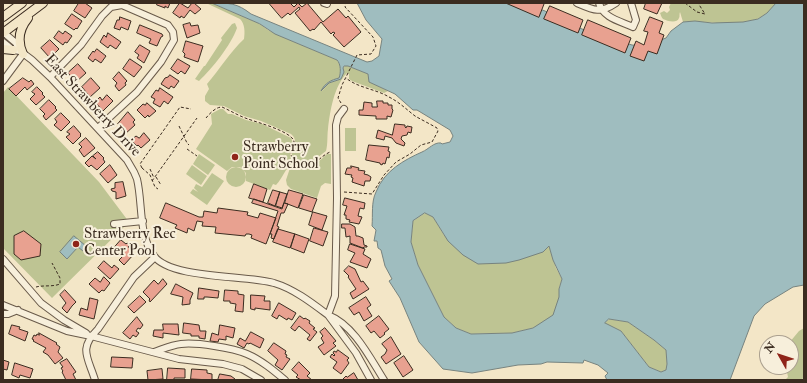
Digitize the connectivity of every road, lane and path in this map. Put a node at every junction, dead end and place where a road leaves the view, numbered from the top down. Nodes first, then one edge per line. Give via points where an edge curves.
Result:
1 (22, 3) edge
2 (43, 3) edge
3 (346, 3) edge
4 (577, 3) edge
5 (599, 3) edge
6 (616, 3) edge
7 (630, 3) edge
8 (685, 3) edge
9 (698, 3) edge
10 (34, 10) junction
11 (602, 10) junction
12 (697, 12) junction
13 (698, 15) dead end
14 (3, 17) edge
15 (3, 33) edge
16 (3, 42) edge
17 (3, 49) edge
18 (19, 52) junction
19 (50, 77) junction
20 (346, 78) junction
21 (3, 81) edge
22 (344, 108) joint
23 (191, 109) dead end
24 (197, 118) dead end
25 (206, 118) dead end
26 (179, 126) dead end
27 (98, 128) junction
28 (184, 136) junction
29 (189, 145) dead end
30 (187, 148) dead end
31 (336, 151) junction
32 (197, 156) dead end
33 (142, 168) junction
34 (150, 169) dead end
35 (134, 172) junction
36 (156, 176) junction
37 (154, 179) junction
38 (152, 181) junction
39 (160, 186) dead end
40 (158, 189) dead end
41 (337, 192) junction
42 (143, 221) junction
43 (114, 224) dead end
44 (155, 257) junction
45 (3, 259) edge
46 (52, 264) dead end
47 (30, 290) junction
48 (3, 304) edge
49 (18, 310) junction
50 (3, 314) edge
51 (328, 315) junction
52 (91, 336) junction
53 (154, 352) junction
54 (95, 380) edge
55 (261, 380) edge
56 (285, 380) edge
57 (371, 380) edge
58 (384, 380) edge

1 - 14 main road
2 - 10 main road
3 - 20 path via 345,7 373,37 376,46 371,54 359,54 356,57
4 - 11 street via 593,10
5 - 11 street
6 - 11 street
7 - 11 street via 636,20 633,27 611,18
8 - 12 path
9 - 12 path via 704,14
10 - 15 main road
10 - 18 main road via 23,24
12 - 13 path
15 - 18 street, East Strawberry Drive via 16,43
16 - 18 street, East Strawberry Drive
17 - 18 main road
18 - 19 street, East Strawberry Drive
18 - 21 street
19 - 27 street, East Strawberry Drive
19 - 27 street via 81,46 111,7 122,4 168,25 173,32 174,40 161,62 137,92
20 - 22 path via 338,98
20 - 41 path via 390,97 438,131 432,142 396,162 372,194
22 - 31 street via 336,125
23 - 33 path via 180,107 140,164
24 - 28 path
25 - 31 path via 211,112 222,107 288,134 294,141 292,159 301,166 312,165 324,154
26 - 28 path
27 - 35 street, East Strawberry Drive via 127,160
28 - 29 path
28 - 36 path
30 - 32 path
31 - 41 street
33 - 35 path
33 - 38 path via 150,175
34 - 37 path
35 - 42 street, East Strawberry Drive via 139,187
36 - 37 path
36 - 39 path
37 - 38 path
38 - 40 path
41 - 51 street via 335,296
42 - 43 street
42 - 44 street, East Strawberry Drive via 147,241
44 - 51 street via 184,271 275,283 298,294
44 - 52 street via 134,277 98,330
45 - 47 street
46 - 47 path via 60,278 60,284 44,285
47 - 52 street via 41,303 58,316
48 - 49 street
49 - 50 street
49 - 52 street via 67,332
51 - 57 street via 356,353
51 - 58 street via 349,328
52 - 53 street
52 - 54 street via 85,352
53 - 55 street via 179,359 223,364 242,369
53 - 56 street via 180,344 220,347 247,354

